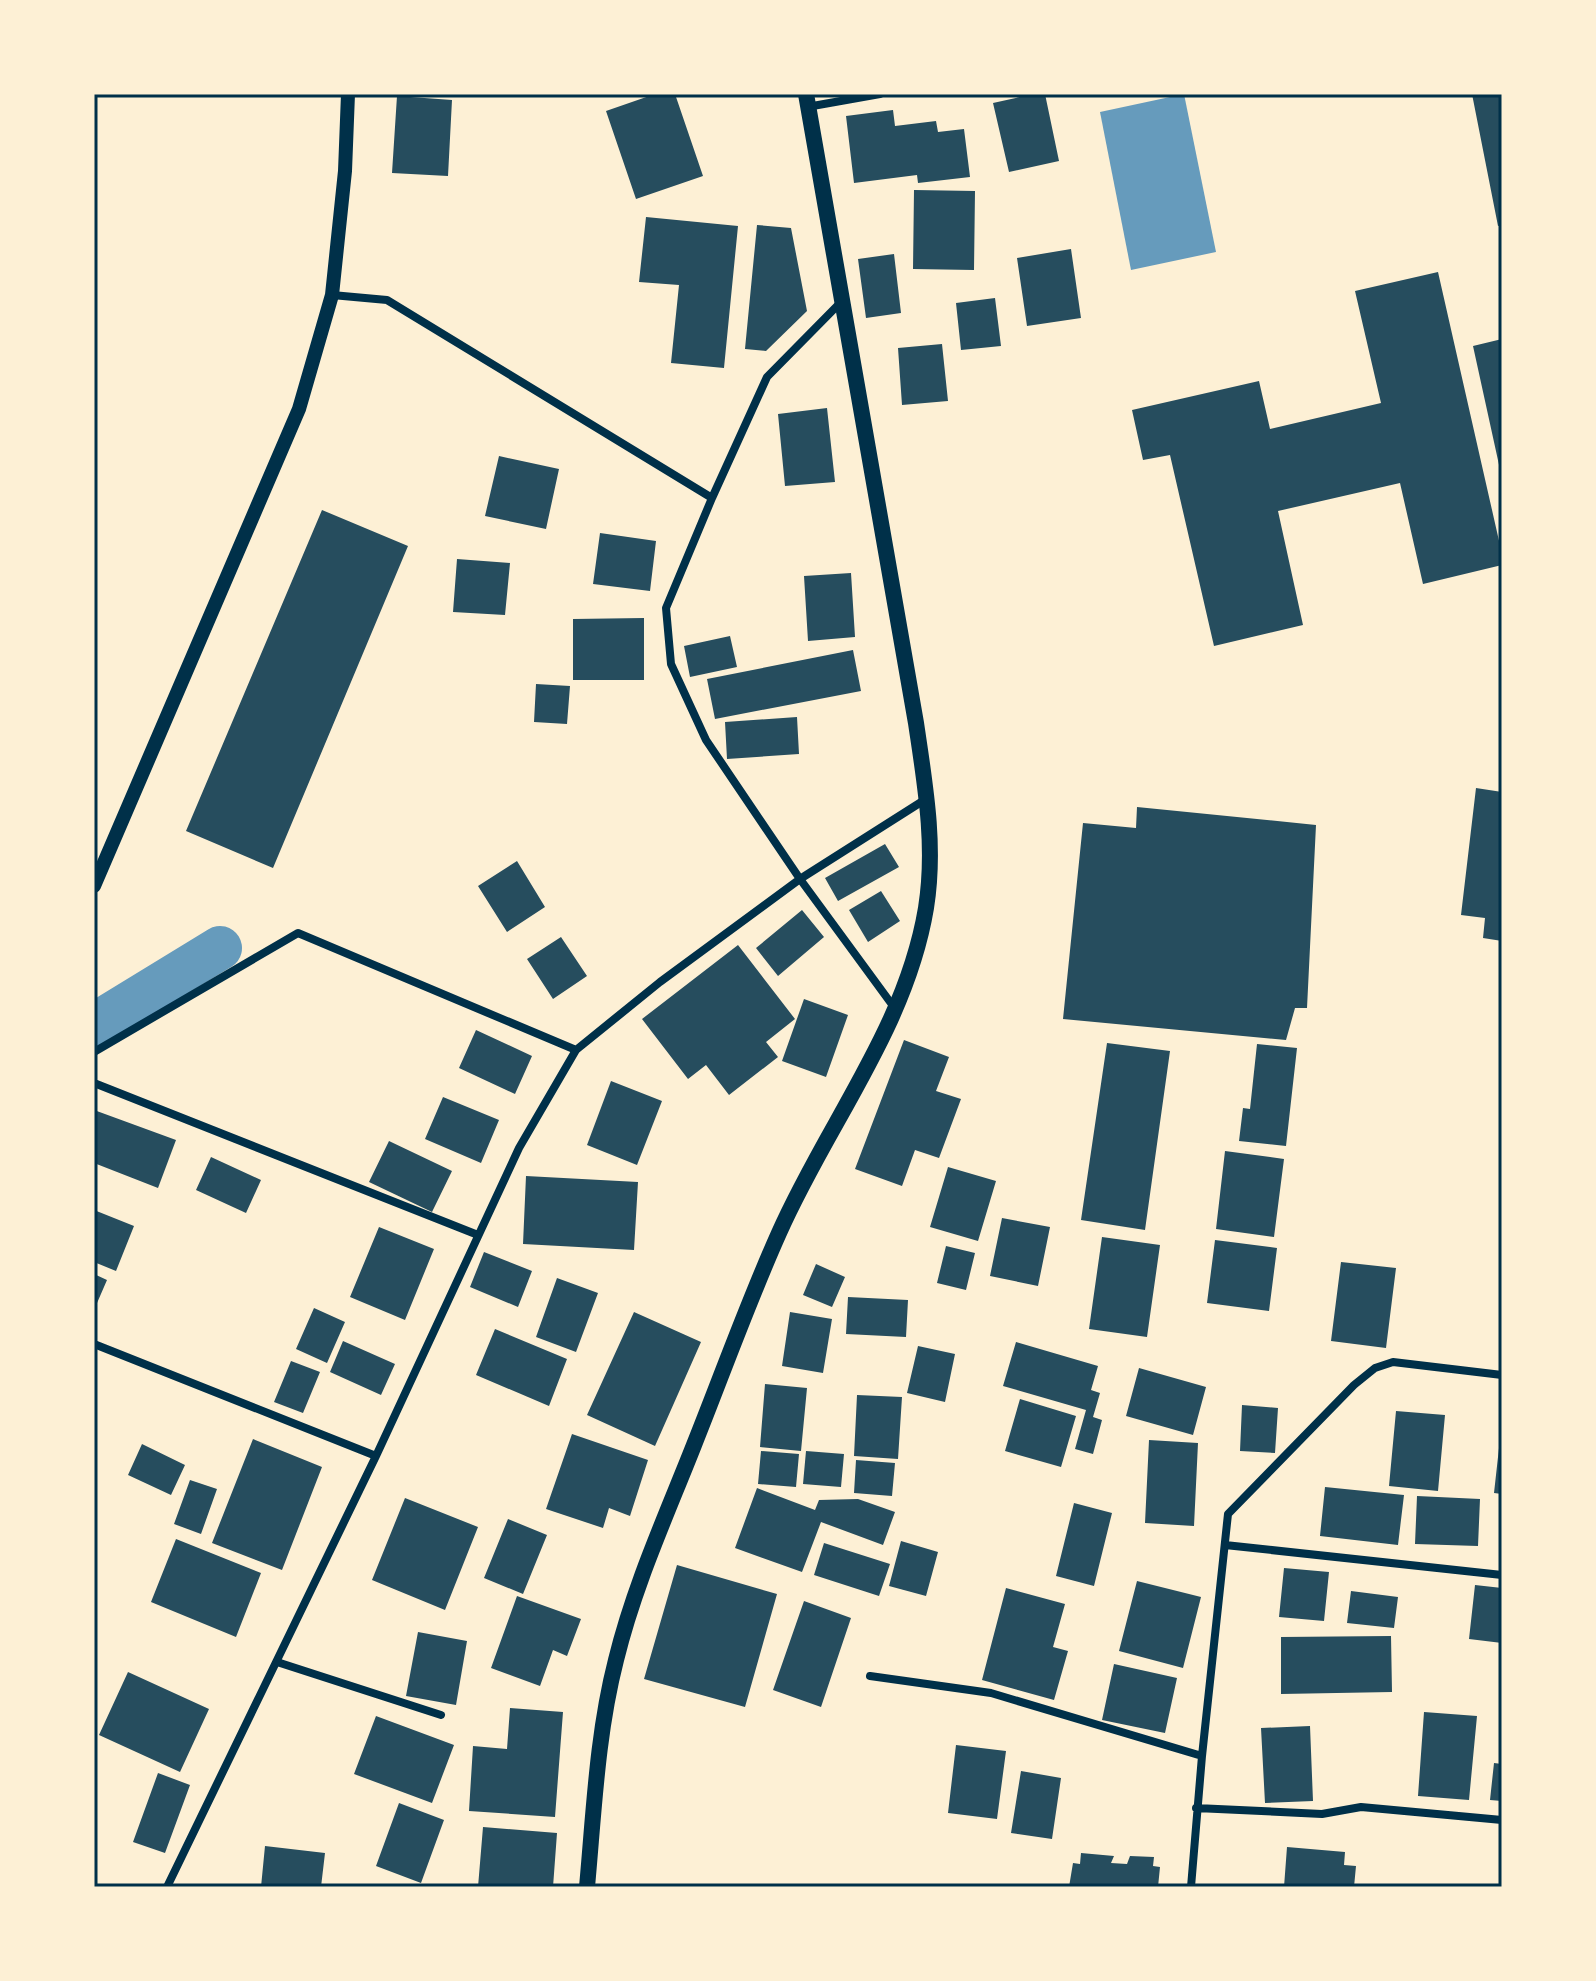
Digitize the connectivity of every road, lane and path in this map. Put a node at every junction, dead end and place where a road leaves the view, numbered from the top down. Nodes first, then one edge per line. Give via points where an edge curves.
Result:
1 (348, 94) edge
2 (880, 94) edge
3 (806, 101) edge
4 (332, 295) junction
5 (841, 302) junction
6 (712, 498) junction
7 (928, 798) junction
8 (800, 879) junction
9 (94, 886) edge
10 (896, 1011) junction
11 (576, 1050) junction
12 (94, 1052) edge
13 (94, 1083) edge
14 (478, 1235) junction
15 (94, 1344) edge
16 (1502, 1375) edge
17 (376, 1456) junction
18 (1225, 1545) junction
19 (1502, 1575) edge
20 (277, 1662) junction
21 (870, 1676) dead end
22 (441, 1715) dead end
23 (1202, 1756) junction
24 (1196, 1808) junction
25 (1502, 1820) edge
26 (167, 1887) edge
27 (587, 1887) edge
28 (1191, 1887) edge

1 - 4 street
2 - 3 street
3 - 5 main road
4 - 6 street via 387,300
4 - 9 street via 299,409
5 - 6 street via 767,377
5 - 7 main road
6 - 8 street via 666,608 671,664 706,740
7 - 8 street
7 - 10 main road via 927,906
8 - 10 street
8 - 11 street
10 - 27 main road via 780,1231 640,1583 616,1661 600,1744
11 - 12 street via 298,933
11 - 14 street via 519,1148
13 - 14 street
14 - 17 street
15 - 17 street
16 - 18 street via 1393,1362 1375,1368 1228,1514
17 - 20 street
18 - 19 street
18 - 23 street
20 - 22 street
20 - 26 street
21 - 23 street via 991,1693
23 - 24 street
24 - 25 street via 1322,1814 1361,1807
24 - 28 street

